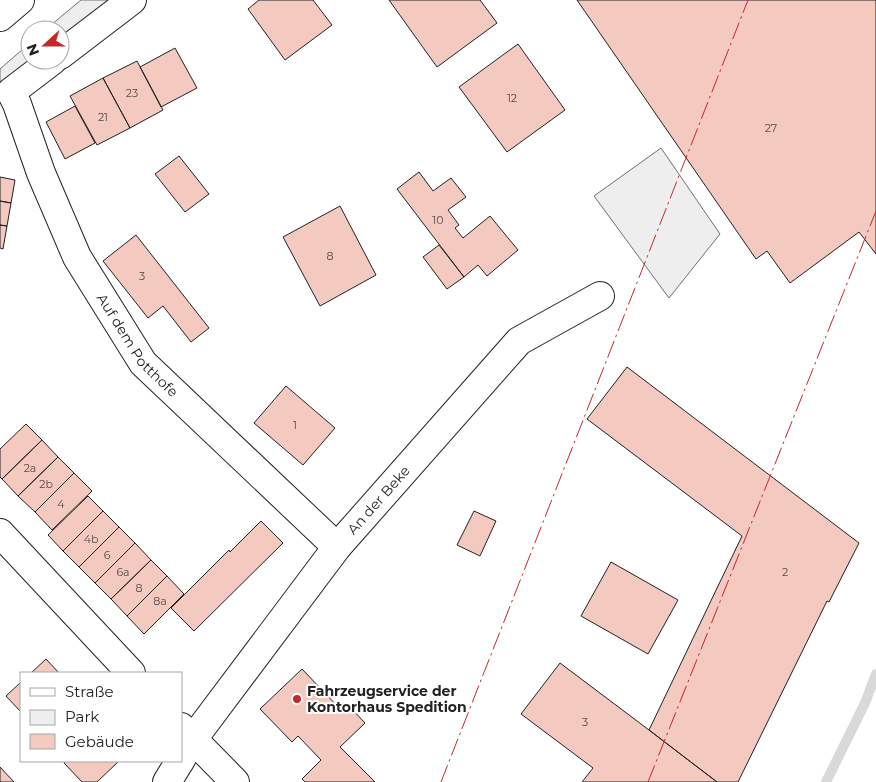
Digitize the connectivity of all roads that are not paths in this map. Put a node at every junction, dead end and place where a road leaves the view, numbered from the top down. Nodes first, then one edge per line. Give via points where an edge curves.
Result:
1 (20, 0) edge
2 (132, 0) edge
3 (0, 16) edge
4 (70, 47) edge
5 (40, 70) edge
6 (600, 296) dead end
7 (0, 533) edge
8 (338, 547) junction
9 (130, 672) edge
10 (184, 746) edge
11 (176, 762) edge
12 (167, 782) edge
13 (236, 782) edge

1 - 3 street
2 - 4 street
5 - 8 street, Auf dem Potthofe via 11,92 77,257 143,363
6 - 8 street, An der Beke via 519,341
7 - 9 street
8 - 10 street, An der Beke
10 - 13 street
11 - 12 street, An der Beke

